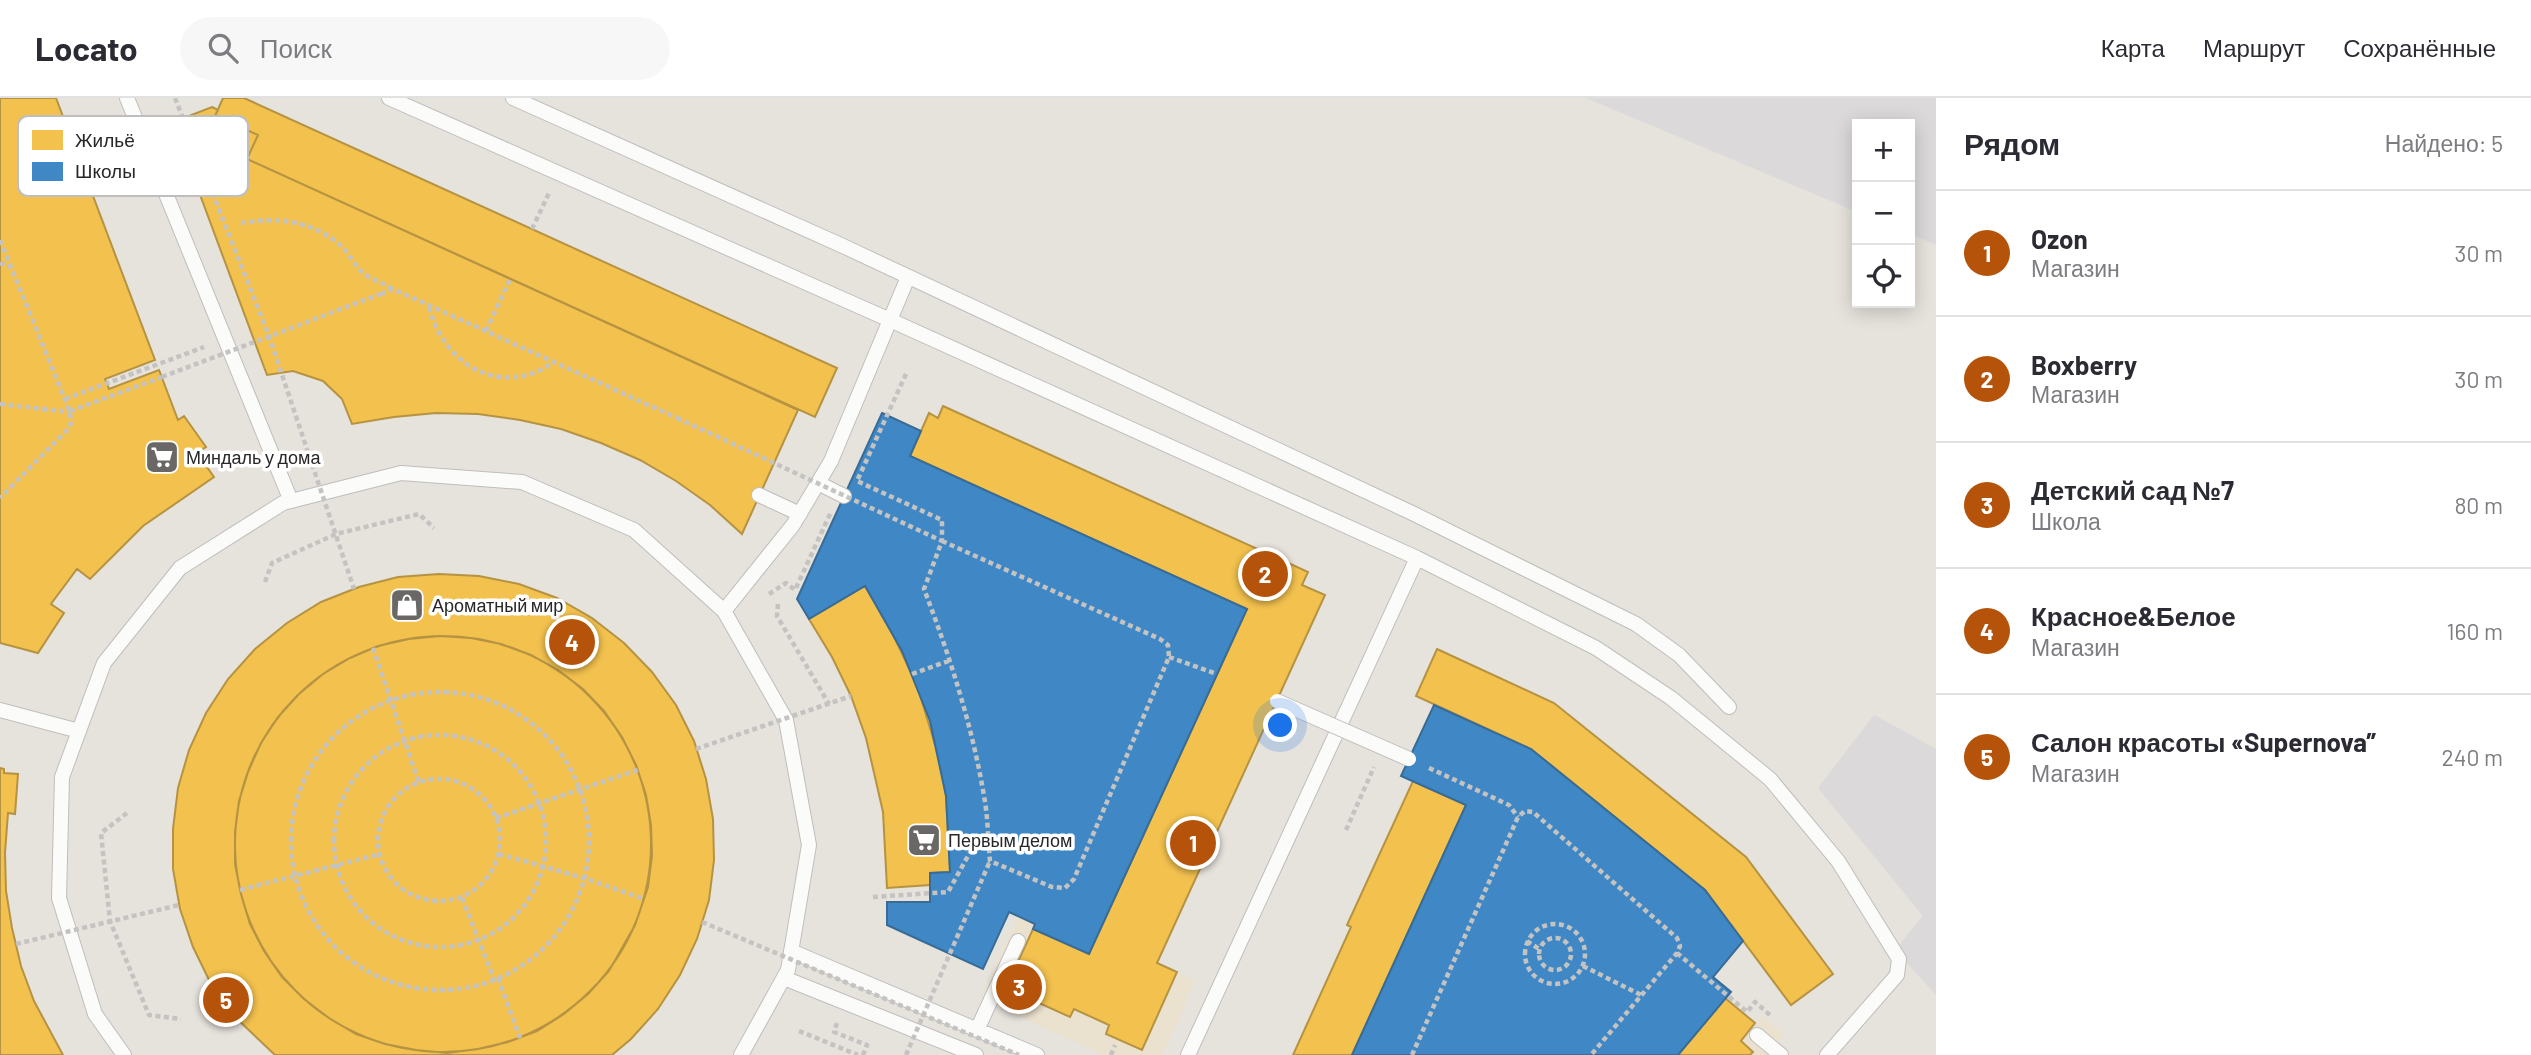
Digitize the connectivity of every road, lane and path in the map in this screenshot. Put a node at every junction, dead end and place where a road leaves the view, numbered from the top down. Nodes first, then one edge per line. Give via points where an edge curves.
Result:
1 (127, 98) edge
2 (175, 98) edge
3 (389, 98) edge
4 (513, 98) edge
5 (134, 116) edge
6 (182, 116) edge
7 (558, 173) junction
8 (167, 196) edge
9 (214, 196) edge
10 (241, 223) dead end
11 (532, 229) dead end
12 (0, 240) edge
13 (0, 263) edge
14 (12, 268) junction
15 (908, 277) junction
16 (510, 279) dead end
17 (393, 289) junction
18 (429, 306) junction
19 (890, 320) junction
20 (485, 331) junction
21 (269, 336) junction
22 (225, 339) junction
23 (554, 362) junction
24 (906, 374) dead end
25 (65, 399) junction
26 (0, 404) edge
27 (70, 412) junction
28 (818, 484) junction
29 (760, 495) dead end
30 (842, 495) junction
31 (0, 498) edge
32 (291, 501) junction
33 (800, 514) junction
34 (434, 528) dead end
35 (336, 534) junction
36 (942, 541) junction
37 (1417, 558) junction
38 (265, 582) dead end
39 (354, 589) dead end
40 (769, 594) dead end
41 (778, 604) dead end
42 (724, 611) junction
43 (373, 648) dead end
44 (1168, 657) junction
45 (951, 660) junction
46 (912, 674) dead end
47 (1217, 674) dead end
48 (851, 696) dead end
49 (390, 701) junction
50 (1277, 701) dead end
51 (829, 704) junction
52 (1729, 707) dead end
53 (0, 710) edge
54 (79, 731) junction
55 (404, 740) junction
56 (1383, 748) junction
57 (696, 749) dead end
58 (1409, 759) joint
59 (638, 769) dead end
60 (419, 783) junction
61 (580, 790) junction
62 (540, 804) junction
63 (128, 813) dead end
64 (1518, 817) junction
65 (496, 819) junction
66 (1346, 830) dead end
67 (988, 842) junction
68 (380, 854) junction
69 (499, 854) junction
70 (990, 861) junction
71 (336, 866) junction
72 (543, 867) junction
73 (295, 877) junction
74 (584, 878) junction
75 (240, 890) dead end
76 (873, 897) dead end
77 (462, 898) junction
78 (644, 899) dead end
79 (179, 905) dead end
80 (110, 921) junction
81 (702, 922) dead end
82 (478, 940) junction
83 (1018, 941) dead end
84 (1527, 941) junction
85 (16, 944) dead end
86 (1539, 949) junction
87 (791, 951) junction
88 (1677, 953) junction
89 (1542, 965) junction
90 (1583, 966) junction
91 (1533, 974) junction
92 (784, 978) junction
93 (496, 979) junction
94 (1642, 995) junction
95 (1747, 1012) dead end
96 (923, 1014) junction
97 (181, 1019) dead end
98 (977, 1030) junction
99 (799, 1031) dead end
100 (1758, 1035) dead end
101 (520, 1038) dead end
102 (867, 1045) dead end
103 (1115, 1045) dead end
104 (124, 1055) edge
105 (741, 1055) edge
106 (860, 1055) edge
107 (906, 1055) edge
108 (975, 1055) edge
109 (1019, 1055) edge
110 (1037, 1055) edge
111 (1111, 1055) edge
112 (1188, 1055) edge
113 (1412, 1055) edge
114 (1591, 1055) edge
115 (1781, 1055) edge
116 (1827, 1055) edge

1 - 5 lane
2 - 6 path, bridge
3 - 7 lane
4 - 15 lane
7 - 11 path
7 - 19 lane
8 - 22 lane
9 - 21 path, bridge
10 - 17 path via 262,219 304,225 338,243 363,274
12 - 14 path
13 - 14 path
14 - 25 path
15 - 19 lane
15 - 52 lane via 1410,512 1636,624 1679,655
16 - 20 path
17 - 18 path
17 - 21 path, bridge
18 - 20 path
18 - 23 path via 449,350 473,369 489,375 524,376
19 - 28 lane
19 - 37 lane
20 - 23 path
21 - 27 path, bridge
21 - 35 path, bridge
22 - 25 path
22 - 32 lane
23 - 28 path, bridge
24 - 36 path via 857,481 942,520
25 - 27 path
26 - 27 path
27 - 31 path via 66,431
28 - 30 lane
28 - 30 path, bridge
28 - 33 lane
29 - 33 lane
30 - 36 path, bridge
30 - 40 path via 795,590 786,583
32 - 42 lane via 401,473 522,482 634,530
32 - 54 lane via 180,568 104,663
33 - 42 lane
34 - 35 path via 419,514
35 - 38 path via 272,563
35 - 39 path, bridge
36 - 44 path via 1160,639 1168,645
36 - 45 path via 924,589
37 - 112 lane
37 - 116 lane via 1596,648 1671,698 1779,789 1838,862 1899,958 1897,975
41 - 51 path via 777,616
42 - 87 lane via 786,720 808,845
43 - 49 path
44 - 47 path
44 - 70 path via 1074,879 1065,888 1052,887
45 - 46 path
45 - 67 path via 985,799
48 - 51 path, bridge
49 - 55 path
49 - 61 path via 448,691 499,704 543,732 560,752
49 - 73 path via 350,721 314,759 294,806 290,832
50 - 56 lane, bridge
51 - 57 path, bridge
53 - 54 lane
54 - 104 lane via 62,777 59,898 94,1014
55 - 60 path
55 - 62 path via 445,734 488,746 523,773
55 - 71 path via 364,765 350,783 334,824
56 - 58 lane, bridge
56 - 66 path
58 - 64 path via 1509,805
59 - 61 path
60 - 65 path via 451,780 468,786 482,797
60 - 68 path via 390,804 380,828
61 - 62 path
61 - 74 path via 589,823
62 - 65 path
62 - 72 path via 547,834
63 - 80 path via 100,833
64 - 88 path via 1525,811 1534,813 1677,938
64 - 113 path
65 - 69 path
67 - 70 path
67 - 76 path via 976,844 948,892
68 - 71 path
68 - 77 path via 386,871 411,895 427,901
69 - 72 path
69 - 77 path via 489,876
70 - 96 path, bridge
71 - 73 path
71 - 82 path via 357,908 392,936 435,947
72 - 74 path
72 - 82 path via 530,898 516,916
73 - 75 path
73 - 93 path via 320,930 337,950 380,978 431,990
74 - 78 path
74 - 93 path via 565,923 549,943 529,961
77 - 82 path
79 - 80 path, bridge
80 - 85 path, bridge
80 - 97 path via 149,1015
81 - 96 path, bridge
82 - 93 path
83 - 98 lane
84 - 86 path
84 - 90 path via 1544,925 1567,926 1583,943
84 - 91 path via 1525,953
86 - 89 path
86 - 89 path via 1544,942 1560,938 1571,951 1571,959 1558,970
87 - 92 lane
87 - 98 lane
88 - 94 path
88 - 95 path
89 - 91 path
90 - 91 path via 1566,982 1554,984
90 - 94 path
92 - 105 lane
92 - 108 lane
93 - 101 path
94 - 114 path
96 - 107 path, bridge
96 - 109 path, bridge
98 - 110 lane
99 - 106 path
100 - 115 lane
102 - 106 path
103 - 111 path

